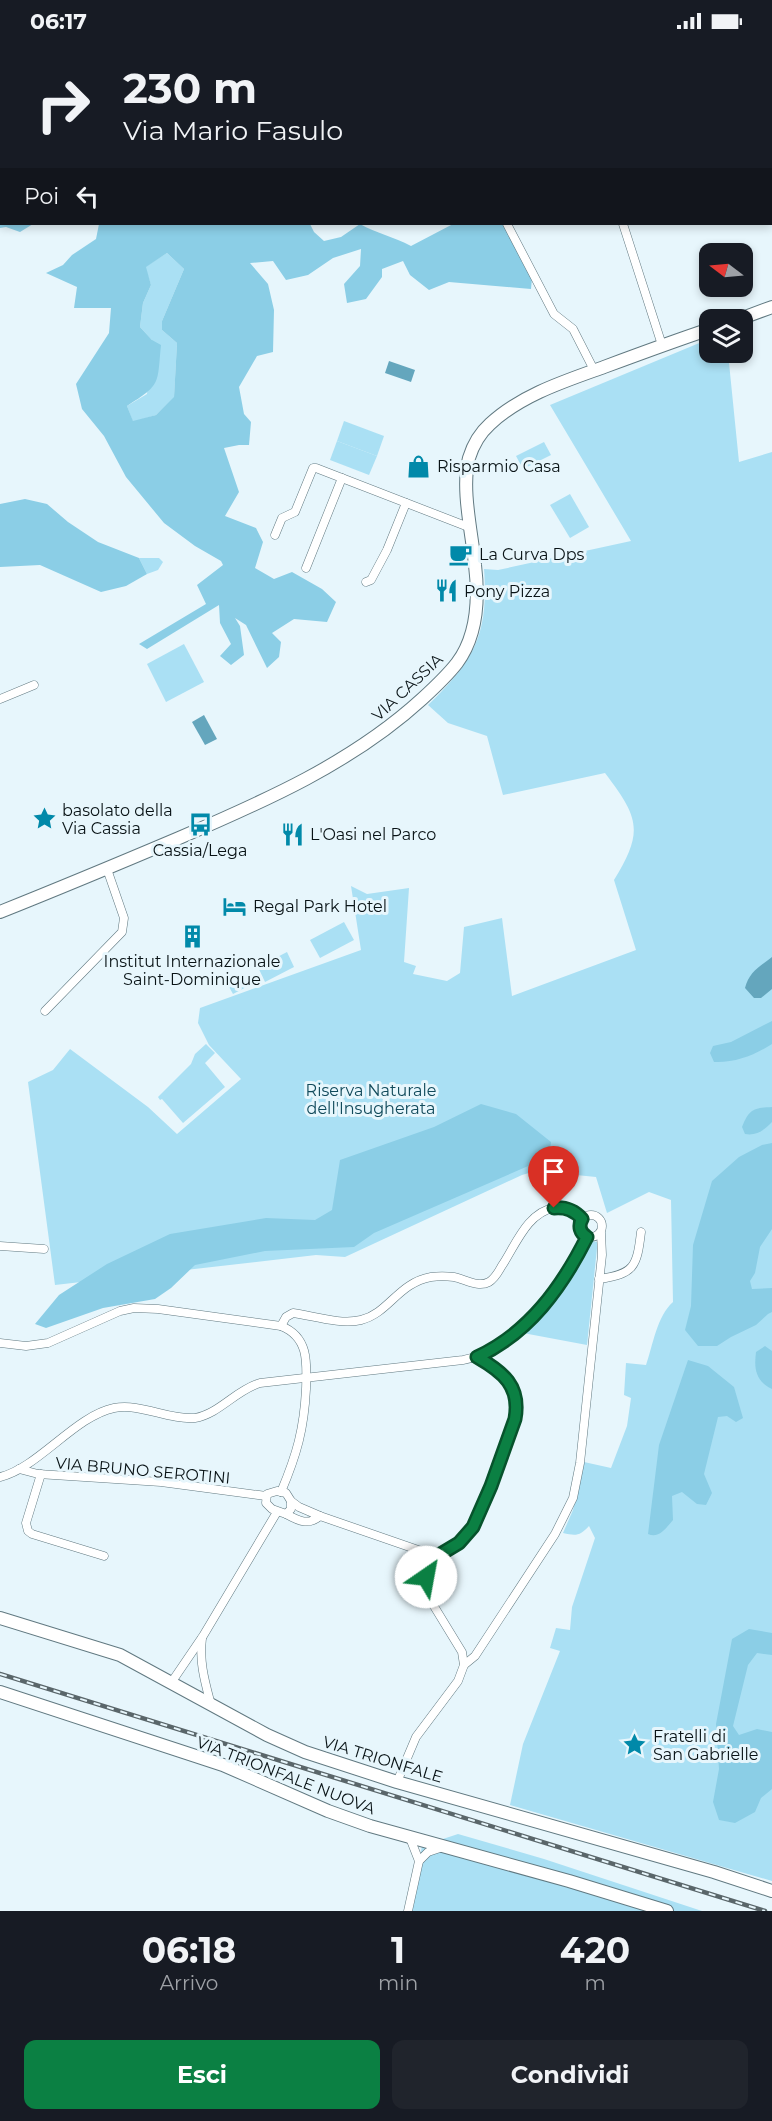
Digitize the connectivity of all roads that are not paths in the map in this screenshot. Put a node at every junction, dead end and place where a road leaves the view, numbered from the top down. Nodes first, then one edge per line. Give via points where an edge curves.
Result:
1 (508, 225) edge
2 (623, 225) edge
3 (772, 307) edge
4 (753, 314) edge
5 (699, 333) edge
6 (663, 345) junction
7 (594, 370) junction
8 (342, 478) junction
9 (406, 503) junction
10 (471, 528) junction
11 (274, 535) dead end
12 (306, 568) dead end
13 (366, 582) dead end
14 (34, 685) dead end
15 (0, 699) edge
16 (107, 869) junction
17 (0, 912) edge
18 (45, 1011) dead end
19 (582, 1219) junction
20 (641, 1232) dead end
21 (601, 1233) junction
22 (587, 1237) junction
23 (0, 1246) edge
24 (44, 1249) dead end
25 (599, 1279) junction
26 (281, 1326) junction
27 (0, 1343) edge
28 (477, 1357) junction
29 (306, 1377) junction
30 (19, 1469) junction
31 (41, 1474) junction
32 (0, 1477) edge
33 (281, 1491) junction
34 (266, 1496) junction
35 (291, 1501) junction
36 (282, 1513) junction
37 (320, 1516) junction
38 (104, 1556) dead end
39 (429, 1561) junction
40 (0, 1618) edge
41 (203, 1636) junction
42 (464, 1665) junction
43 (171, 1683) junction
44 (0, 1692) edge
45 (211, 1705) junction
46 (398, 1782) junction
47 (410, 1837) junction
48 (445, 1847) junction
49 (419, 1861) junction
50 (772, 1891) edge
51 (408, 1911) edge
52 (667, 1911) edge

1 - 7 street via 555,315 573,329
2 - 6 street
3 - 4 main road
5 - 6 main road, VIA CASSIA
6 - 7 main road, VIA CASSIA
7 - 10 main road, VIA CASSIA via 535,395 485,429 473,447 466,472
8 - 9 street
8 - 11 street via 313,468 295,512 282,518
8 - 12 street
9 - 10 street
9 - 13 street via 387,550 371,580
10 - 16 main road, VIA CASSIA via 477,579 472,635 457,663 427,694 381,734 318,773
14 - 15 street
16 - 17 main road, VIA CASSIA
16 - 18 street via 124,918 122,932
19 - 21 street via 597,1216 602,1222
19 - 22 street via 580,1229
19 - 26 street via 574,1211 562,1208 547,1209 536,1216 488,1283 450,1276 429,1278 409,1285 364,1319 344,1321 293,1313
20 - 25 street via 633,1267 621,1275
21 - 22 street via 595,1238
21 - 25 street
22 - 28 street via 567,1275 541,1309 513,1335
23 - 24 street
25 - 42 street via 573,1498 555,1534 475,1656
26 - 27 street via 131,1308 48,1343
26 - 29 street via 302,1342
28 - 29 street
28 - 39 street via 497,1369 510,1384 516,1403 515,1419 473,1527 459,1543
29 - 30 street via 254,1385 195,1418 129,1407 110,1409
29 - 33 street via 301,1436
30 - 31 street, VIA BRUNO SEROTINI
30 - 32 street
31 - 34 street, VIA BRUNO SEROTINI via 162,1482
31 - 38 street via 26,1523 28,1531
33 - 34 street
33 - 35 street
34 - 36 street via 267,1505
35 - 36 street via 291,1509
35 - 37 street
36 - 37 street via 307,1522
36 - 41 street
37 - 39 street via 422,1551
39 - 42 street via 429,1598 462,1652
40 - 43 main road, VIA TRIONFALE via 108,1651
41 - 43 street
41 - 45 street via 200,1658
42 - 46 street via 458,1681 416,1737
43 - 45 main road, VIA TRIONFALE
44 - 47 main road, VIA TRIONFALE NUOVA via 223,1765 328,1812
45 - 46 main road, VIA TRIONFALE via 305,1752
46 - 50 main road, VIA TRIONFALE
47 - 48 main road, VIA TRIONFALE NUOVA
47 - 49 street
48 - 49 street via 428,1852
48 - 52 main road, VIA TRIONFALE NUOVA
49 - 51 street

